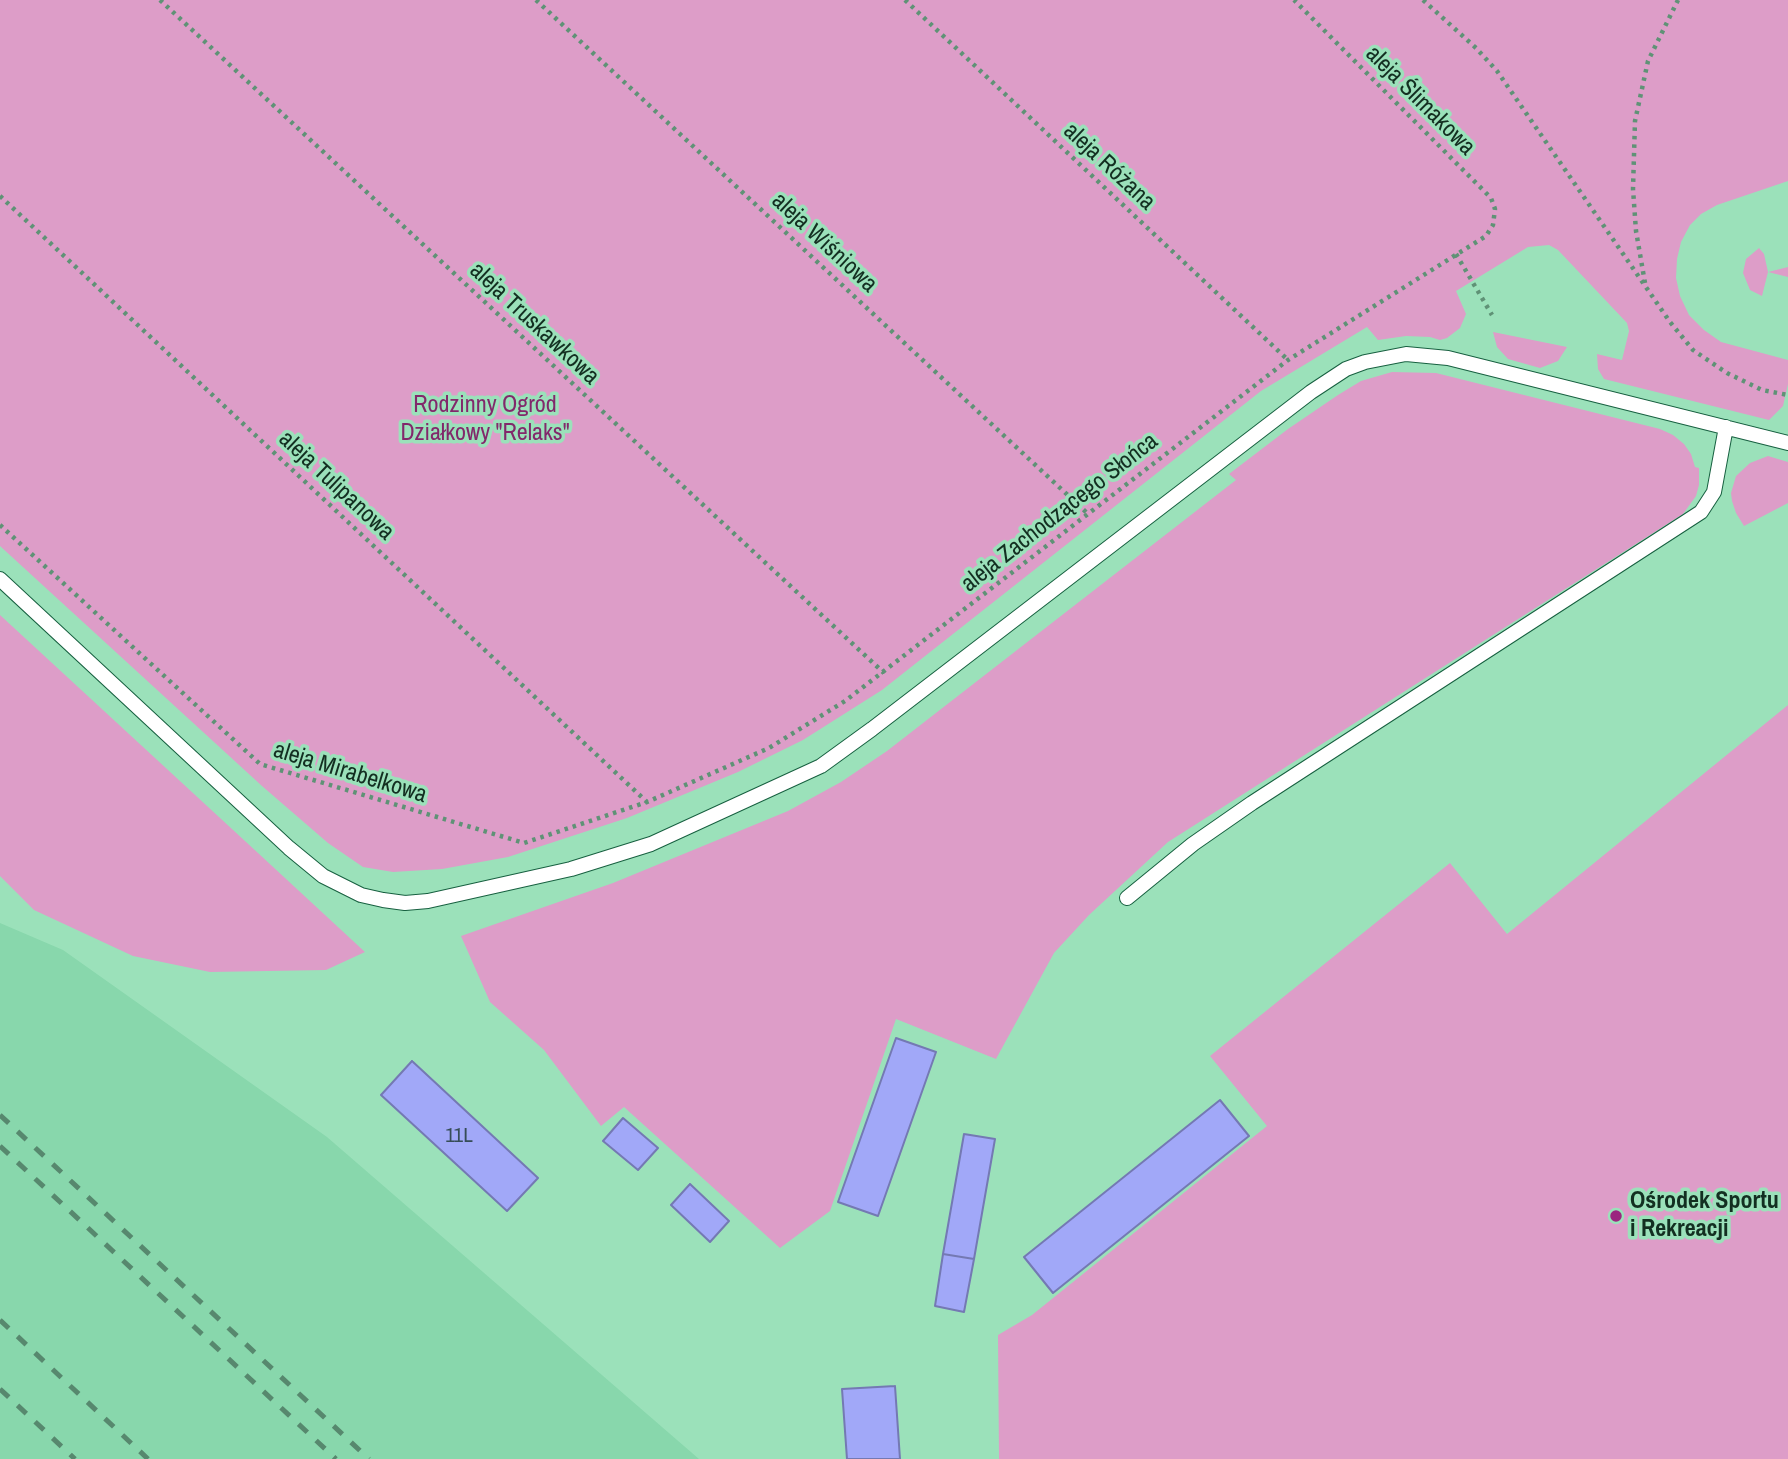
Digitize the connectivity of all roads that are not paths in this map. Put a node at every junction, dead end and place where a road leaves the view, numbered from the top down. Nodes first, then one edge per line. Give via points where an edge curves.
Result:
1 (1726, 427) junction
2 (1788, 443) edge
3 (0, 579) edge
4 (1126, 898) dead end

1 - 2 lane
1 - 3 lane via 1427,354 1384,356 1346,369 1239,445 821,766 624,853 428,901 405,903 361,895 323,876
1 - 4 lane via 1714,492 1701,512 1252,803

